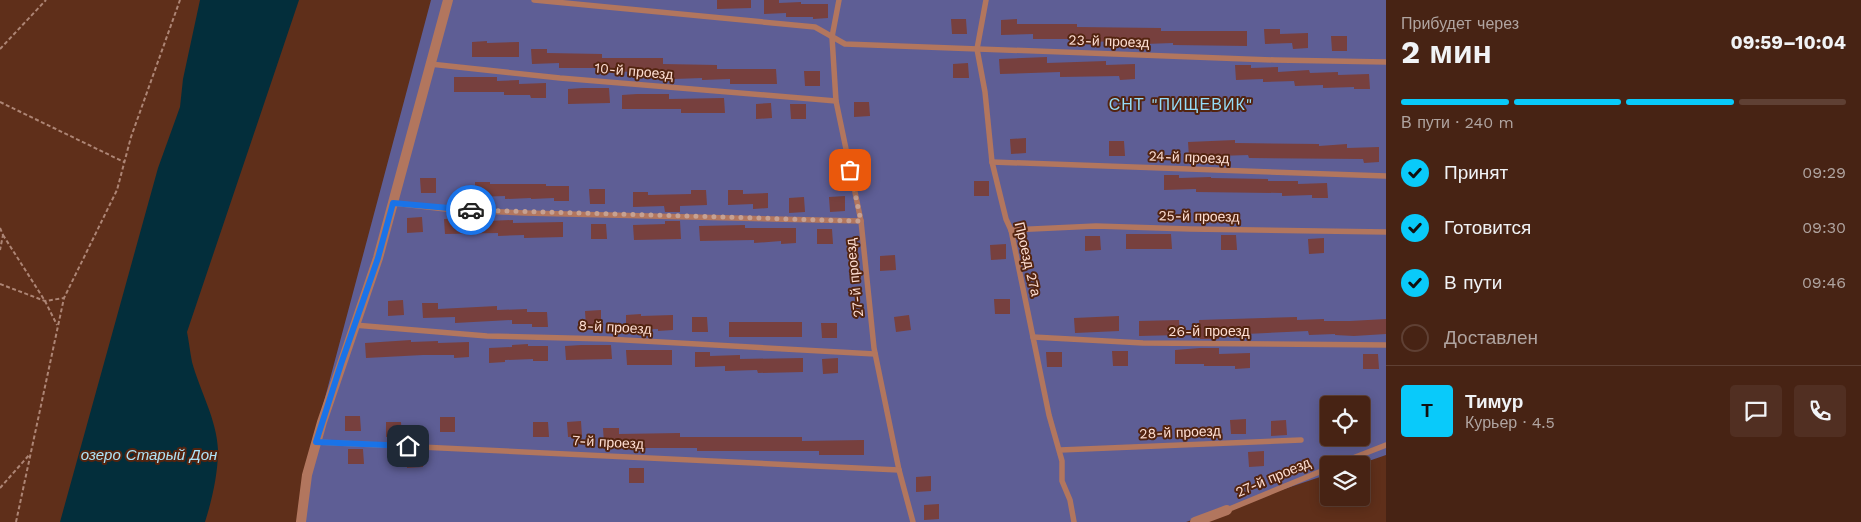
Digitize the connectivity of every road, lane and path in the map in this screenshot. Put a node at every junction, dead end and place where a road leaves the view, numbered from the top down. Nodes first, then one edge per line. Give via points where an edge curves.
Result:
1 (46, 0) edge
2 (180, 0) edge
3 (448, 0) edge
4 (534, 0) edge
5 (839, 0) edge
6 (986, 0) edge
7 (832, 37) junction
8 (0, 49) edge
9 (977, 49) junction
10 (1386, 62) edge
11 (430, 64) junction
12 (836, 100) junction
13 (0, 102) edge
14 (124, 162) junction
15 (992, 162) junction
16 (1386, 176) edge
17 (393, 203) junction
18 (861, 221) junction
19 (0, 228) edge
20 (1011, 230) junction
21 (1386, 232) edge
22 (3, 235) junction
23 (0, 250) edge
24 (0, 284) edge
25 (64, 298) junction
26 (44, 301) junction
27 (354, 325) junction
28 (58, 326) junction
29 (1032, 337) junction
30 (1386, 345) edge
31 (875, 354) junction
32 (1301, 440) dead end
33 (316, 442) junction
34 (1386, 445) edge
35 (1060, 450) junction
36 (31, 453) junction
37 (1358, 456) edge
38 (899, 470) junction
39 (1320, 472) edge
40 (0, 488) edge
41 (1226, 510) joint
42 (16, 522) edge
43 (301, 522) edge
44 (913, 522) edge
45 (1074, 522) edge
46 (1196, 522) edge

1 - 8 path
2 - 14 path
3 - 11 street
4 - 7 lane, 23-й проезд via 815,27
5 - 7 lane, 27-й проезд
6 - 9 lane, Проезд 27а
7 - 9 lane, 23-й проезд via 845,44
7 - 12 lane, 27-й проезд
9 - 10 lane, 23-й проезд
9 - 15 lane, Проезд 27а
11 - 12 lane, 10-й проезд
11 - 17 street
12 - 18 lane, 27-й проезд
13 - 14 path
14 - 25 path via 117,190
15 - 16 lane, 24-й проезд
15 - 20 lane, Проезд 27а
17 - 18 lane via 525,213
17 - 27 street
18 - 31 lane, 27-й проезд
19 - 22 path
20 - 21 lane, 25-й проезд via 1096,226
20 - 29 lane, Проезд 27а
22 - 23 path
22 - 26 path
24 - 26 path
25 - 26 path
25 - 28 path
26 - 28 path
27 - 31 lane, 8-й проезд via 487,336 607,339
27 - 33 street
28 - 36 path
29 - 30 lane, 26-й проезд via 1143,343
29 - 35 lane, Проезд 27а
31 - 38 lane, 27-й проезд
32 - 35 lane, 28-й проезд
33 - 38 lane, 7-й проезд
33 - 43 street
34 - 37 lane
35 - 45 lane, Проезд 27а via 1062,481
36 - 40 path
36 - 42 path
38 - 44 lane, 27-й проезд
39 - 41 lane, 27-й проезд
41 - 46 street

